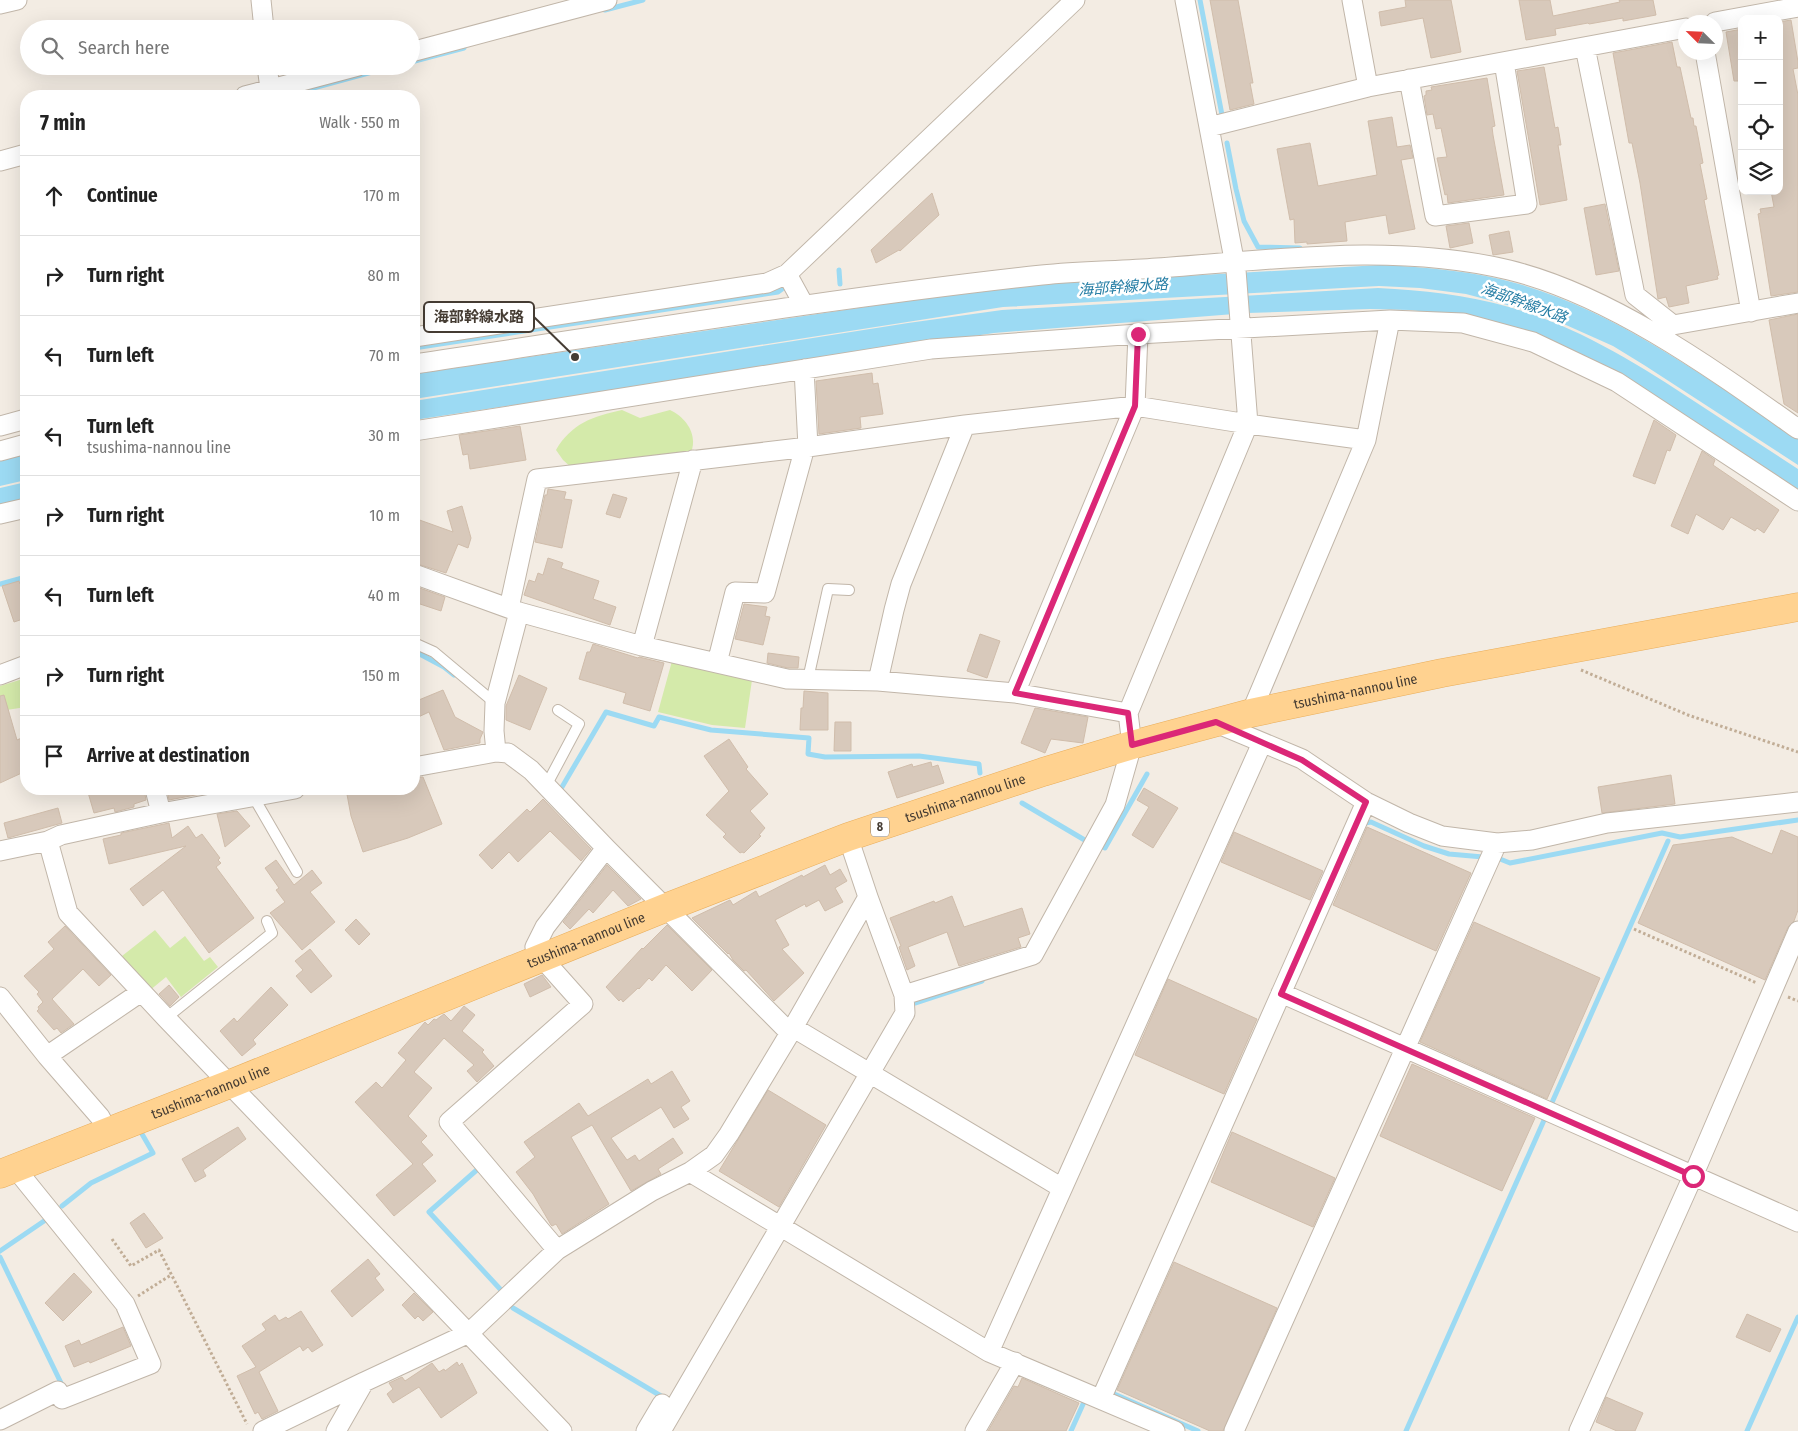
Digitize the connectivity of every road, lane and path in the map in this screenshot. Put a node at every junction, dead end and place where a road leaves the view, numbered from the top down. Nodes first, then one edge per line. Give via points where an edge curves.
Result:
1 (17, 0) edge
2 (260, 0) edge
3 (608, 0) edge
4 (1075, 0) edge
5 (1185, 0) edge
6 (1352, 0) edge
7 (0, 4) edge
8 (1771, 6) edge
9 (1798, 7) edge
10 (263, 20) edge
11 (1723, 20) edge
12 (1678, 30) edge
13 (1585, 47) junction
14 (420, 50) edge
15 (1706, 60) edge
16 (1504, 62) junction
17 (269, 75) edge
18 (329, 75) edge
19 (1409, 79) junction
20 (1368, 87) junction
21 (271, 90) edge
22 (281, 90) edge
23 (1209, 127) junction
24 (20, 156) edge
25 (0, 161) edge
26 (1235, 266) junction
27 (787, 274) junction
28 (1798, 303) edge
29 (804, 306) junction
30 (1751, 312) junction
31 (1390, 320) junction
32 (1241, 322) junction
33 (1668, 332) junction
34 (1138, 334) junction
35 (420, 336) edge
36 (420, 363) edge
37 (804, 369) junction
38 (1135, 406) junction
39 (20, 421) edge
40 (1248, 424) junction
41 (965, 425) junction
42 (0, 426) edge
43 (1798, 429) edge
44 (420, 430) edge
45 (1366, 440) junction
46 (20, 446) edge
47 (807, 447) junction
48 (0, 451) edge
49 (693, 460) junction
50 (1798, 501) edge
51 (20, 509) edge
52 (0, 514) edge
53 (420, 576) edge
54 (849, 590) dead end
55 (1798, 606) edge
56 (514, 610) junction
57 (420, 646) edge
58 (642, 646) junction
59 (1557, 653) junction
60 (717, 663) junction
61 (20, 668) edge
62 (0, 675) edge
63 (808, 679) junction
64 (878, 680) junction
65 (1015, 693) junction
66 (495, 703) junction
67 (558, 710) dead end
68 (1128, 713) junction
69 (1251, 713) junction
70 (1216, 722) junction
71 (1262, 743) junction
72 (1132, 745) junction
73 (496, 752) junction
74 (1798, 752) edge
75 (420, 766) edge
76 (546, 786) junction
77 (156, 795) edge
78 (259, 795) edge
79 (253, 796) junction
80 (1366, 802) junction
81 (1798, 802) edge
82 (161, 813) junction
83 (848, 837) junction
84 (48, 841) junction
85 (1497, 843) junction
86 (606, 848) junction
87 (0, 851) edge
88 (297, 872) dead end
89 (868, 897) junction
90 (664, 908) junction
91 (266, 921) dead end
92 (1634, 929) dead end
93 (1798, 931) edge
94 (542, 958) junction
95 (1773, 990) junction
96 (141, 992) junction
97 (1281, 994) junction
98 (904, 995) junction
99 (0, 997) edge
100 (1798, 1001) edge
101 (166, 1018) junction
102 (792, 1031) junction
103 (1405, 1048) junction
104 (47, 1056) junction
105 (871, 1074) junction
106 (230, 1084) junction
107 (108, 1132) junction
108 (7, 1171) edge
109 (690, 1172) junction
110 (1693, 1176) junction
111 (1062, 1188) junction
112 (1798, 1222) edge
113 (776, 1224) junction
114 (112, 1239) dead end
115 (557, 1250) junction
116 (171, 1275) junction
117 (125, 1304) junction
118 (469, 1334) junction
119 (989, 1352) junction
120 (1015, 1362) junction
121 (364, 1382) junction
122 (1101, 1399) junction
123 (0, 1420) edge
124 (250, 1431) edge
125 (263, 1431) edge
126 (336, 1431) edge
127 (562, 1431) edge
128 (646, 1431) edge
129 (661, 1431) edge
130 (975, 1431) edge
131 (1175, 1431) edge
132 (1234, 1431) edge
133 (1579, 1431) edge

1 - 7 street
2 - 10 street
3 - 14 street
4 - 27 street
5 - 23 street
6 - 20 street
8 - 9 street
8 - 11 street
12 - 13 street
13 - 16 street
13 - 33 street via 1635,295
15 - 30 street
16 - 19 street
16 - 19 street via 1527,204 1434,216
17 - 21 street
18 - 22 street
19 - 20 street
20 - 23 street
23 - 26 street
24 - 25 street
26 - 29 street via 1046,274
26 - 32 street
26 - 33 street via 1380,254 1447,259 1538,278
27 - 29 street
27 - 35 street via 767,283
28 - 30 street
29 - 36 street
30 - 33 street
31 - 32 street
31 - 45 street
31 - 50 street via 1463,323 1533,342 1617,382
32 - 34 street
32 - 40 street
33 - 43 street
34 - 37 street via 932,349
34 - 38 street
37 - 44 street
37 - 47 street
38 - 40 street
38 - 41 street
38 - 65 street
39 - 42 street
40 - 45 street
40 - 68 street
41 - 47 street
41 - 64 street via 901,584
45 - 69 street
46 - 48 street
47 - 49 street
47 - 60 street via 765,593 735,592
49 - 56 street via 537,479
49 - 58 street
51 - 52 street
53 - 56 street
54 - 63 lane via 828,589
55 - 59 main road, tsushima-nannou line / 8
56 - 58 street
56 - 66 street
57 - 66 lane via 434,652
58 - 60 street
59 - 69 main road, tsushima-nannou line / 8 via 1442,673
59 - 74 path via 1572,666 1688,715
60 - 63 street via 787,679
61 - 62 street
63 - 64 street
64 - 65 street
65 - 68 street
66 - 73 street
67 - 76 lane via 579,724
68 - 72 street
69 - 70 main road, tsushima-nannou line / 8
70 - 71 street
70 - 72 main road, tsushima-nannou line / 8
71 - 80 street via 1302,760
71 - 111 street
72 - 83 main road, tsushima-nannou line / 8
72 - 98 street via 1115,805 1033,955
73 - 75 street
73 - 76 street via 508,753
76 - 86 street
77 - 82 street
78 - 79 street
79 - 82 street
79 - 88 lane
80 - 85 street via 1442,836
80 - 97 street
81 - 85 street via 1607,823 1532,840
82 - 84 street via 61,835
83 - 89 street
83 - 90 main road, tsushima-nannou line / 8
84 - 87 street
84 - 96 street via 68,913
85 - 103 street
86 - 90 street
86 - 94 street via 545,927 535,946
89 - 98 street
89 - 102 street
90 - 94 main road, tsushima-nannou line / 8
90 - 102 street
91 - 101 lane via 272,933
92 - 95 path
93 - 95 street
94 - 106 main road, tsushima-nannou line / 8
94 - 115 street via 583,1004 449,1122
95 - 100 path
95 - 110 street
96 - 101 street
96 - 104 street
97 - 103 street
97 - 122 street
98 - 105 street via 905,1013
99 - 104 street
101 - 106 street
102 - 105 street
102 - 109 street via 714,1155
103 - 110 street
103 - 132 street
104 - 107 street via 100,1117
105 - 111 street
105 - 113 street
106 - 107 main road, tsushima-nannou line / 8
106 - 118 street
107 - 108 main road, tsushima-nannou line / 8
108 - 117 street
109 - 113 street
109 - 115 street
110 - 112 street
110 - 133 street
111 - 119 street
113 - 119 street
113 - 128 street
113 - 129 street
114 - 116 path via 131,1266 159,1250
115 - 118 street
116 - 117 path
116 - 124 path
117 - 123 street via 151,1364 62,1399 58,1391
118 - 121 street
118 - 127 street
119 - 120 street
120 - 122 street
120 - 130 street
121 - 125 street
121 - 126 street
122 - 131 street

